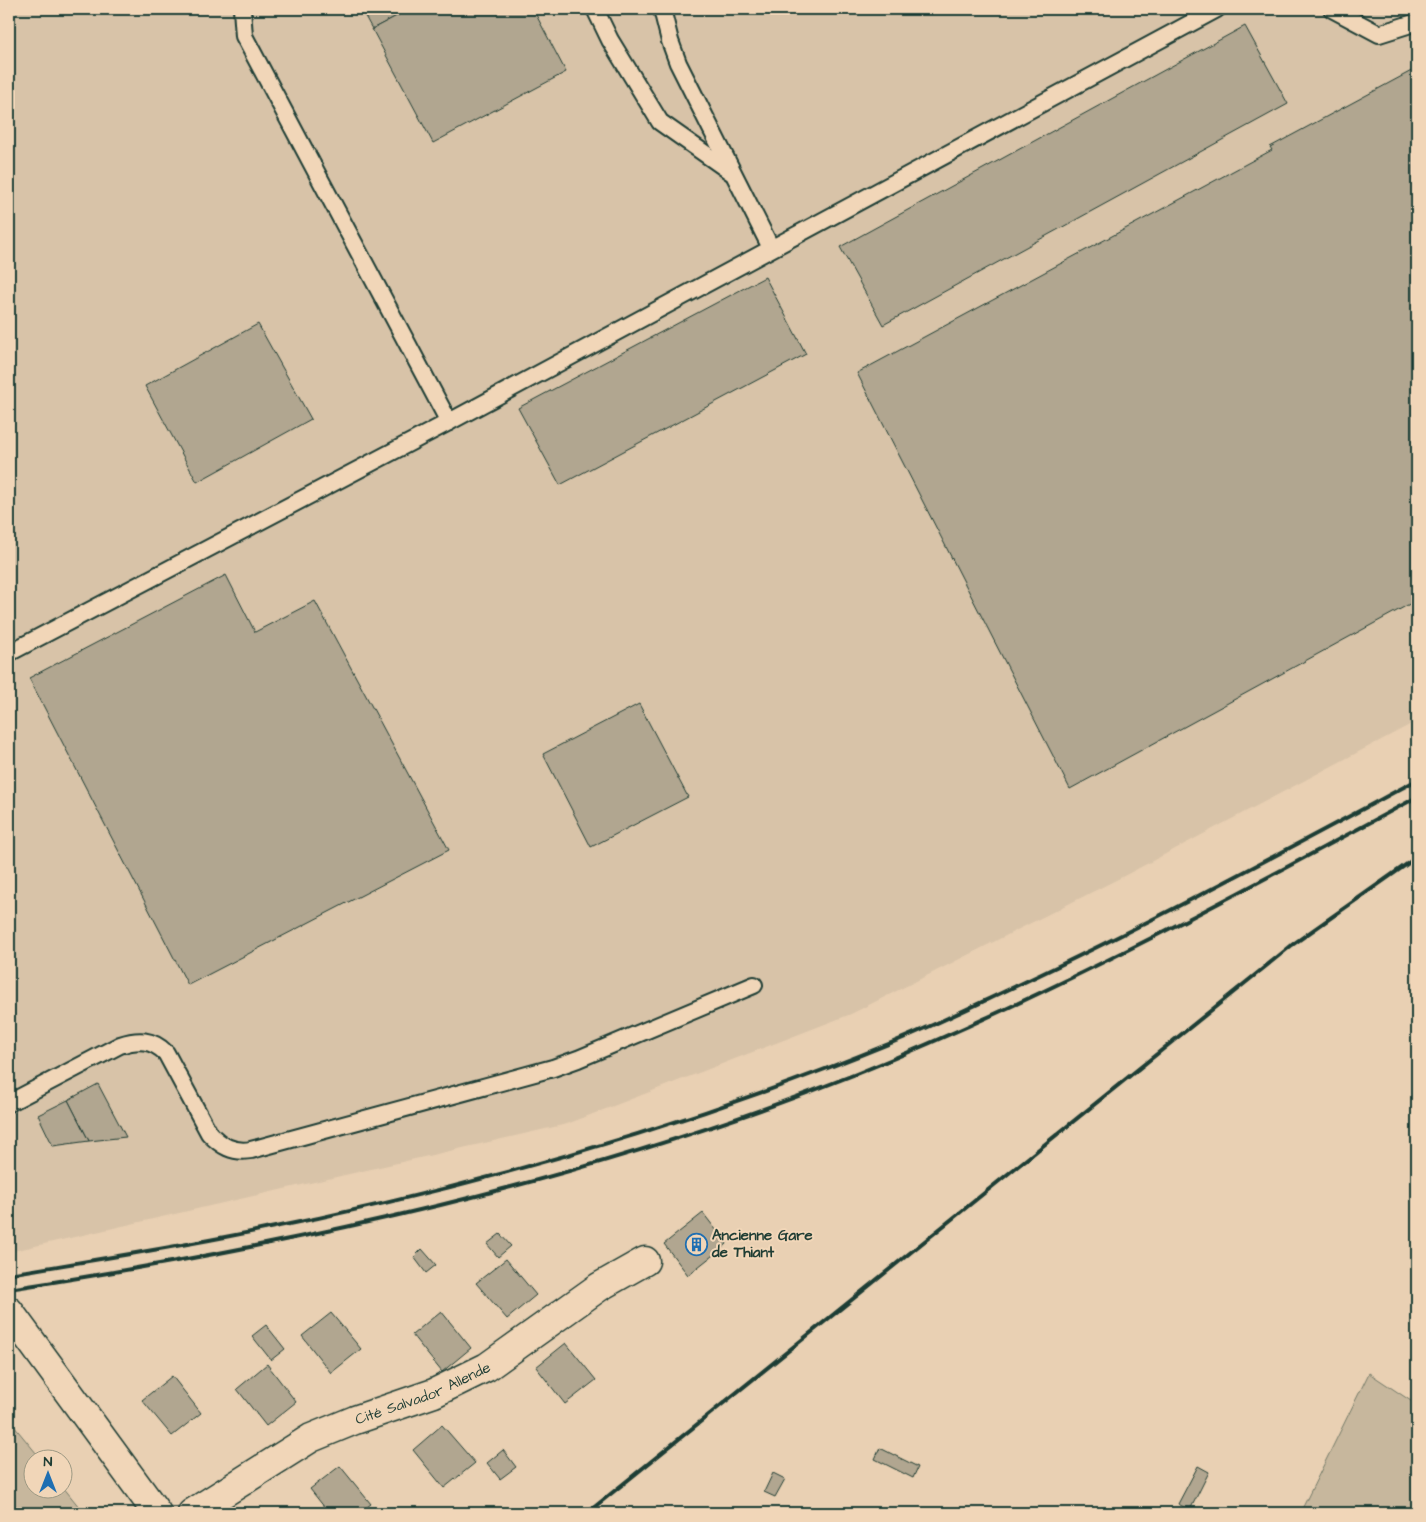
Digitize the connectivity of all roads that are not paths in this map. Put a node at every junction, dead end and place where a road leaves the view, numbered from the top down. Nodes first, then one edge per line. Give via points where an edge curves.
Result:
1 (242, 9) edge
2 (253, 9) edge
3 (595, 9) edge
4 (662, 9) edge
5 (1218, 9) edge
6 (1332, 9) edge
7 (1417, 22) edge
8 (244, 36) junction
9 (734, 174) junction
10 (771, 248) junction
11 (449, 422) junction
12 (9, 653) edge
13 (754, 984) dead end
14 (9, 1103) edge
15 (645, 1261) dead end
16 (9, 1311) edge
17 (157, 1513) edge
18 (192, 1513) edge

1 - 8 lane
2 - 8 lane
3 - 9 lane via 660,122
4 - 9 lane via 678,63
5 - 10 lane
6 - 7 lane via 1378,34
8 - 11 lane
9 - 10 lane
10 - 11 lane
11 - 12 lane
13 - 14 lane via 554,1068 240,1152 231,1150 209,1133 166,1053 146,1041 120,1045
15 - 18 street, Cité Salvador Allende via 599,1287 487,1367 434,1393 311,1438
16 - 17 street

